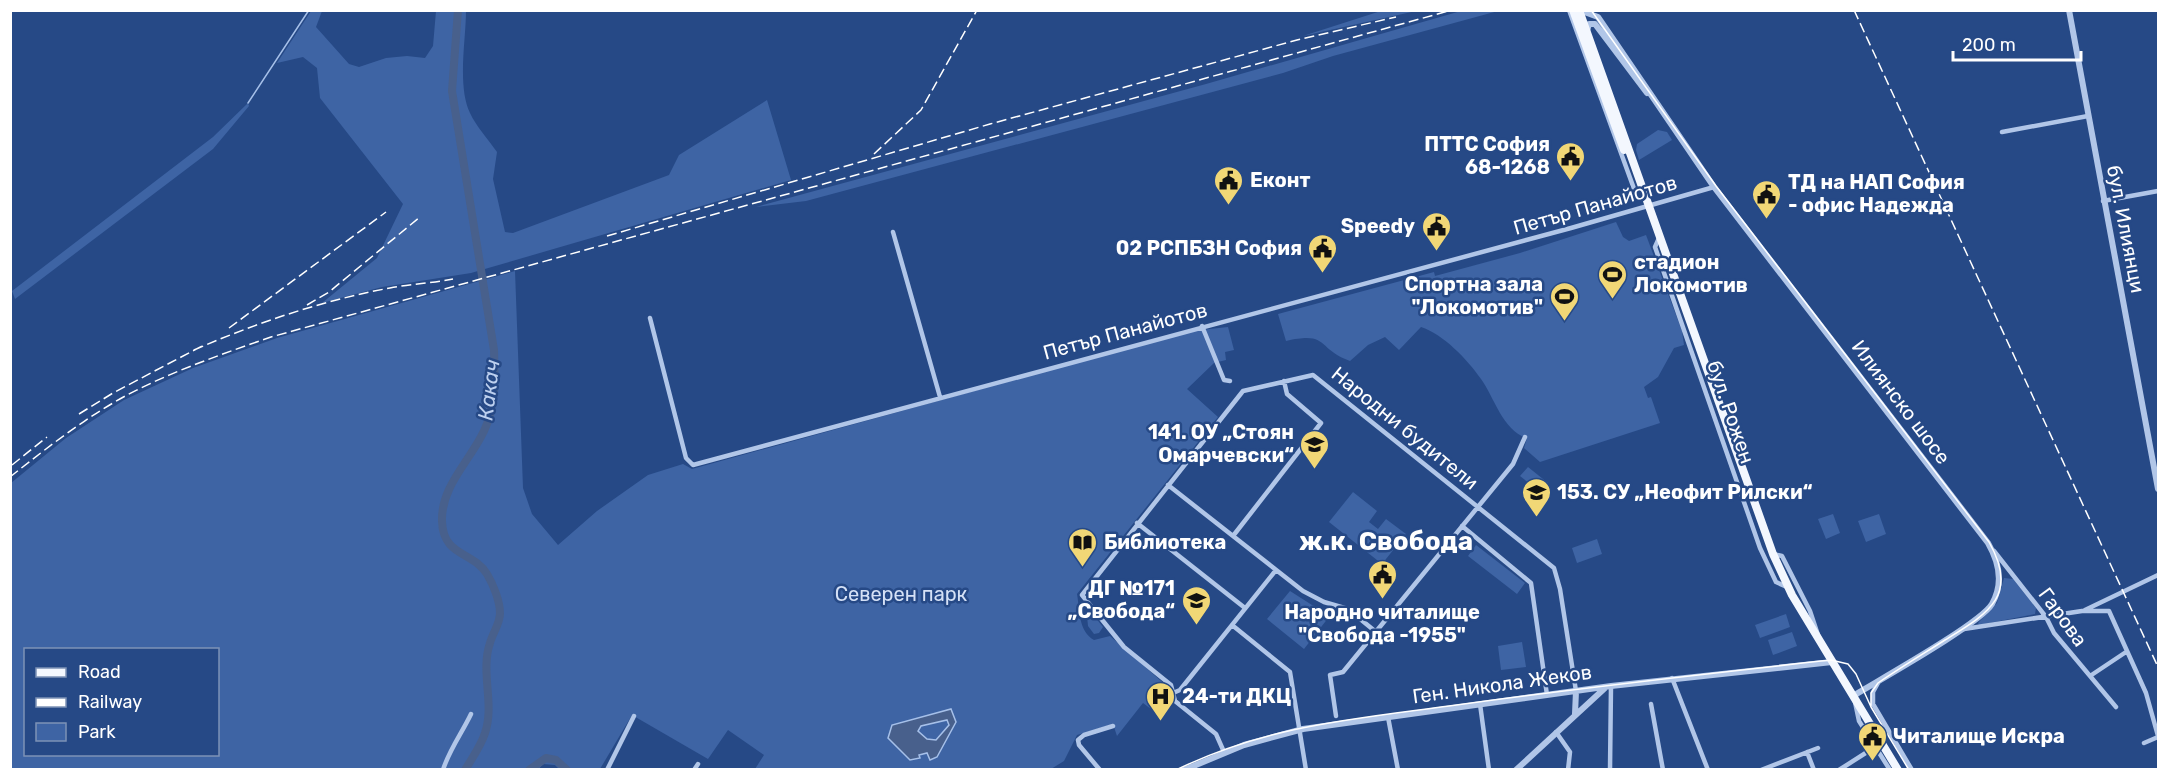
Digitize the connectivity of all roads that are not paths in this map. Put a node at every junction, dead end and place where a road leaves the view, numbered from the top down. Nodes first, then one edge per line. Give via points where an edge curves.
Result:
1 (1571, 10) edge
2 (1579, 10) edge
3 (2069, 10) edge
4 (1599, 14) edge
5 (1587, 31) junction
6 (1650, 96) junction
7 (2088, 116) junction
8 (2002, 132) dead end
9 (1714, 187) junction
10 (2158, 191) edge
11 (1637, 197) dead end
12 (2103, 201) junction
13 (1648, 206) junction
14 (894, 232) dead end
15 (1659, 238) junction
16 (650, 318) dead end
17 (1202, 326) junction
18 (1230, 381) dead end
19 (1284, 381) junction
20 (940, 397) junction
21 (1525, 437) dead end
22 (1168, 485) junction
23 (2158, 489) edge
24 (1478, 507) junction
25 (1137, 523) junction
26 (1462, 526) junction
27 (1233, 536) junction
28 (1988, 543) junction
29 (1773, 554) junction
30 (1276, 570) junction
31 (2158, 575) edge
32 (1789, 589) junction
33 (2114, 596) junction
34 (1245, 608) junction
35 (2082, 611) junction
36 (2111, 613) junction
37 (2046, 617) junction
38 (1232, 625) junction
39 (1958, 630) junction
40 (1376, 632) junction
41 (1818, 638) junction
42 (2126, 651) junction
43 (1833, 662) junction
44 (2090, 676) junction
45 (1883, 677) junction
46 (1672, 678) junction
47 (1610, 686) junction
48 (1576, 691) junction
49 (1173, 693) junction
50 (1547, 695) junction
51 (1853, 696) junction
52 (1480, 704) junction
53 (1651, 704) dead end
54 (2116, 707) dead end
55 (471, 714) dead end
56 (1575, 714) junction
57 (634, 716) dead end
58 (1336, 716) dead end
59 (1388, 717) junction
60 (1113, 726) dead end
61 (1299, 730) junction
62 (1556, 732) junction
63 (2158, 737) edge
64 (2144, 743) dead end
65 (1875, 747) junction
66 (1818, 748) dead end
67 (1224, 752) junction
68 (1807, 752) junction
69 (698, 764) dead end
70 (442, 770) edge
71 (607, 770) edge
72 (694, 770) edge
73 (1100, 770) edge
74 (1184, 770) edge
75 (1306, 770) edge
76 (1398, 770) edge
77 (1490, 770) edge
78 (1516, 770) edge
79 (1569, 770) edge
80 (1610, 770) edge
81 (1663, 770) edge
82 (1708, 770) edge
83 (1761, 770) edge
84 (1814, 770) edge
85 (1839, 770) edge
86 (1890, 770) edge
87 (1898, 770) edge
88 (1912, 770) edge

1 - 11 street, бул. Рожен
1 - 13 main road, бул. Рожен
2 - 4 street, Илиянско шосе
2 - 5 main road, бул. Рожен
3 - 7 street, бул. Илиянци
4 - 6 street, Илиянско шосе
5 - 6 street, Илиянско шосе via 1589,24 1595,24
5 - 13 main road, бул. Рожен
6 - 9 street, Илиянско шосе
7 - 8 street
7 - 12 street, бул. Илиянци
9 - 13 street, Петър Панайотов
9 - 28 street, Илиянско шосе
10 - 12 street
12 - 23 street, бул. Илиянци
13 - 15 main road, бул. Рожен
13 - 17 street, Петър Панайотов
14 - 20 street
15 - 29 main road, бул. Рожен
15 - 32 street, бул. Рожен via 1657,254 1760,548 1776,582
16 - 20 street, Петър Панайотов via 686,458 693,465
17 - 18 street via 1224,380
17 - 20 street, Петър Панайотов
19 - 22 street, Народни будители via 1243,391
19 - 24 street, Народни будители via 1318,377
19 - 27 street via 1287,394 1321,423
21 - 24 street via 1513,464
22 - 25 street, Народни будители
22 - 27 street
24 - 26 street
24 - 48 street, Народни будители via 1554,568
25 - 34 street
25 - 49 street, Народни будители via 1082,594 1108,629 1171,686
26 - 40 street
26 - 50 street via 1532,584
27 - 30 street
28 - 37 street, Гарова
28 - 39 street, Илиянско шосе via 1998,565 1997,593 1986,611
29 - 32 main road, бул. Рожен
29 - 41 street, бул. Рожен via 1782,556 1818,630
30 - 34 street
30 - 40 street via 1302,591 1348,609
31 - 33 street
32 - 41 main road, бул. Рожен
33 - 35 street
33 - 36 street
34 - 38 street
35 - 36 street
35 - 37 street
36 - 42 street
37 - 39 street
37 - 44 street, Гарова via 2054,633
38 - 49 street via 1180,690
38 - 61 street via 1290,672
39 - 45 street, Илиянско шосе
40 - 58 street via 1343,672 1330,675
41 - 43 main road, бул. Рожен
42 - 44 street
42 - 63 street via 2146,693
43 - 46 street, Ген. Никола Жеков
43 - 51 main road, бул. Рожен
44 - 54 street, Гарова
45 - 51 street, Илиянско шосе
45 - 88 street via 1873,693 1873,704
46 - 47 street, Ген. Никола Жеков
46 - 82 street
47 - 48 street, Ген. Никола Жеков
47 - 56 street
47 - 80 street
48 - 50 street, Ген. Никола Жеков
48 - 56 street
49 - 67 street via 1175,701 1216,734
50 - 52 street, Ген. Никола Жеков
51 - 65 street, бул. Рожен via 1857,716
51 - 87 main road, бул. Рожен
52 - 59 street, Ген. Никола Жеков
52 - 77 street
53 - 81 street
55 - 70 street
56 - 62 street
57 - 71 street
59 - 61 street, Ген. Никола Жеков
59 - 76 street
60 - 73 street via 1078,740
61 - 67 street, Ген. Никола Жеков
61 - 75 street
62 - 78 street
62 - 79 street via 1570,752
63 - 64 street
65 - 85 street
65 - 86 street, бул. Рожен
66 - 68 street
67 - 74 street, Ген. Никола Жеков
68 - 83 street
68 - 84 street
69 - 72 street

